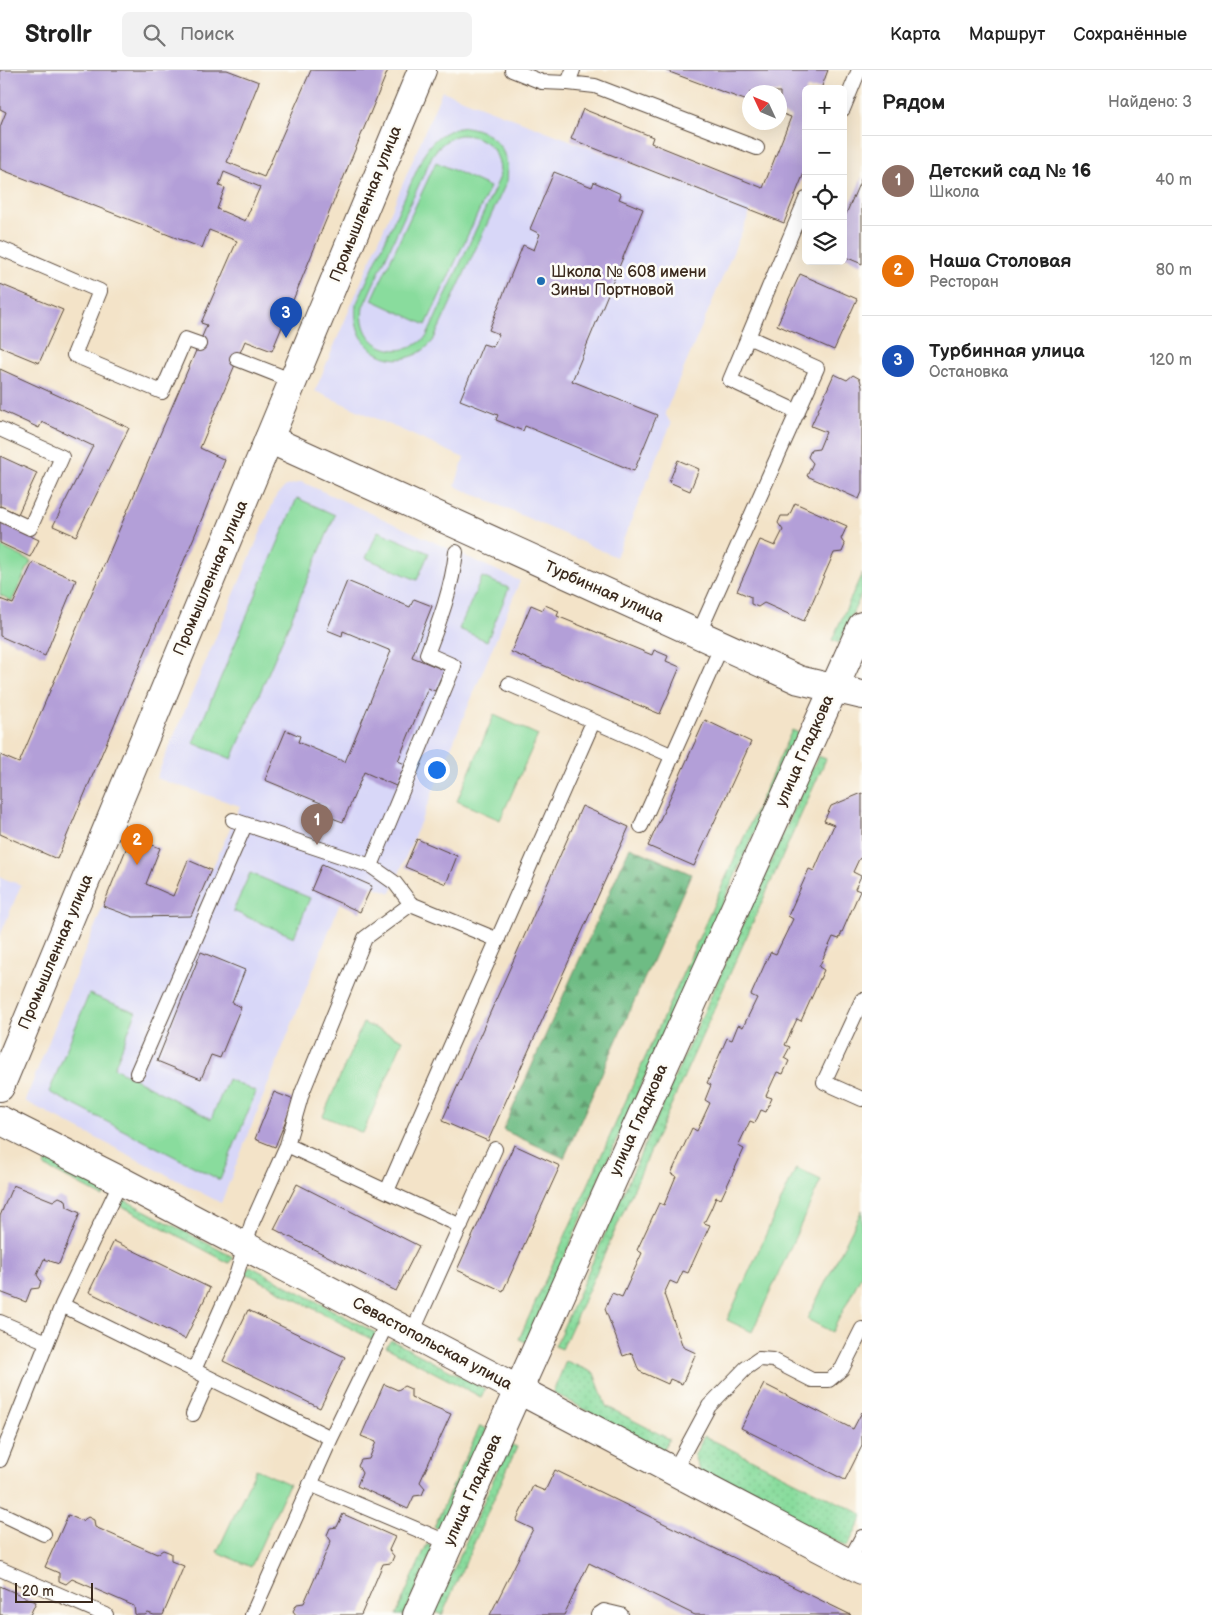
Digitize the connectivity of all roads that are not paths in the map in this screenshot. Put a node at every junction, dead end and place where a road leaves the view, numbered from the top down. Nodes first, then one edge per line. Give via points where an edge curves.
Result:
1 (422, 70) edge
2 (512, 70) edge
3 (573, 70) edge
4 (859, 70) edge
5 (568, 83) junction
6 (847, 98) edge
7 (757, 148) dead end
8 (802, 209) edge
9 (0, 248) edge
10 (748, 337) junction
11 (199, 344) dead end
12 (237, 360) dead end
13 (293, 381) junction
14 (798, 412) junction
15 (0, 429) edge
16 (269, 439) junction
17 (0, 514) edge
18 (456, 552) dead end
19 (862, 626) edge
20 (710, 640) junction
21 (509, 684) dead end
22 (834, 688) junction
23 (862, 695) edge
24 (594, 722) junction
25 (672, 756) junction
26 (641, 826) dead end
27 (371, 866) junction
28 (411, 904) junction
29 (498, 940) junction
30 (862, 1000) edge
31 (137, 1073) dead end
32 (0, 1087) edge
33 (862, 1100) edge
34 (0, 1120) edge
35 (288, 1145) junction
36 (495, 1149) dead end
37 (121, 1181) junction
38 (388, 1191) junction
39 (461, 1226) junction
40 (246, 1246) junction
41 (62, 1305) junction
42 (388, 1321) junction
43 (0, 1322) edge
44 (862, 1329) edge
45 (412, 1333) junction
46 (47, 1342) junction
47 (194, 1370) junction
48 (209, 1378) junction
49 (518, 1389) junction
50 (193, 1414) dead end
51 (331, 1438) junction
52 (0, 1460) edge
53 (674, 1471) junction
54 (310, 1484) junction
55 (0, 1513) edge
56 (44, 1534) dead end
57 (862, 1537) edge
58 (449, 1543) junction
59 (855, 1567) edge
60 (0, 1569) edge
61 (99, 1614) edge
62 (252, 1615) edge
63 (417, 1615) edge
64 (598, 1615) edge
65 (621, 1615) edge

1 - 13 street, Промышленная улица
2 - 5 lane via 542,82
3 - 5 lane
4 - 6 lane
5 - 7 lane via 595,86
8 - 10 lane
9 - 11 lane via 100,291 74,355 162,392 185,339
10 - 14 lane via 730,380
10 - 14 lane via 817,368
12 - 13 lane
13 - 16 street, Промышленная улица
14 - 20 lane
15 - 17 lane via 62,457 30,528
16 - 20 street, Турбинная улица
16 - 32 street, Промышленная улица
18 - 27 lane via 445,605 427,654 454,666
19 - 22 street, улица Гладкова
20 - 22 street, Турбинная улица via 799,680
20 - 25 lane
21 - 24 lane
22 - 23 street, Турбинная улица
22 - 49 street, улица Гладкова
24 - 25 lane
24 - 29 lane
25 - 26 lane
27 - 28 lane via 395,883
27 - 31 lane via 239,822
28 - 29 lane
28 - 35 lane via 365,938 302,1093
29 - 38 lane
30 - 33 lane via 824,1082
34 - 37 street, Севастопольская улица
35 - 38 lane
35 - 40 lane via 252,1223
36 - 39 lane
37 - 40 street, Севастопольская улица
37 - 41 lane
38 - 39 lane
39 - 45 lane
40 - 42 street, Севастопольская улица
40 - 47 lane
41 - 46 lane
41 - 47 lane
42 - 45 street, Севастопольская улица
42 - 51 lane
43 - 46 lane
44 - 53 lane via 842,1369 829,1380 812,1380 773,1360 759,1359 746,1368 709,1406
45 - 49 street, Севастопольская улица
46 - 52 lane
47 - 48 lane
48 - 50 lane
48 - 51 lane
49 - 53 street, Севастопольская улица
49 - 58 street, улица Гладкова
51 - 54 lane
53 - 59 street, Севастопольская улица
54 - 58 lane
54 - 62 lane
55 - 56 lane
57 - 59 lane
58 - 63 street, улица Гладкова
60 - 61 lane
64 - 65 lane via 604,1611

